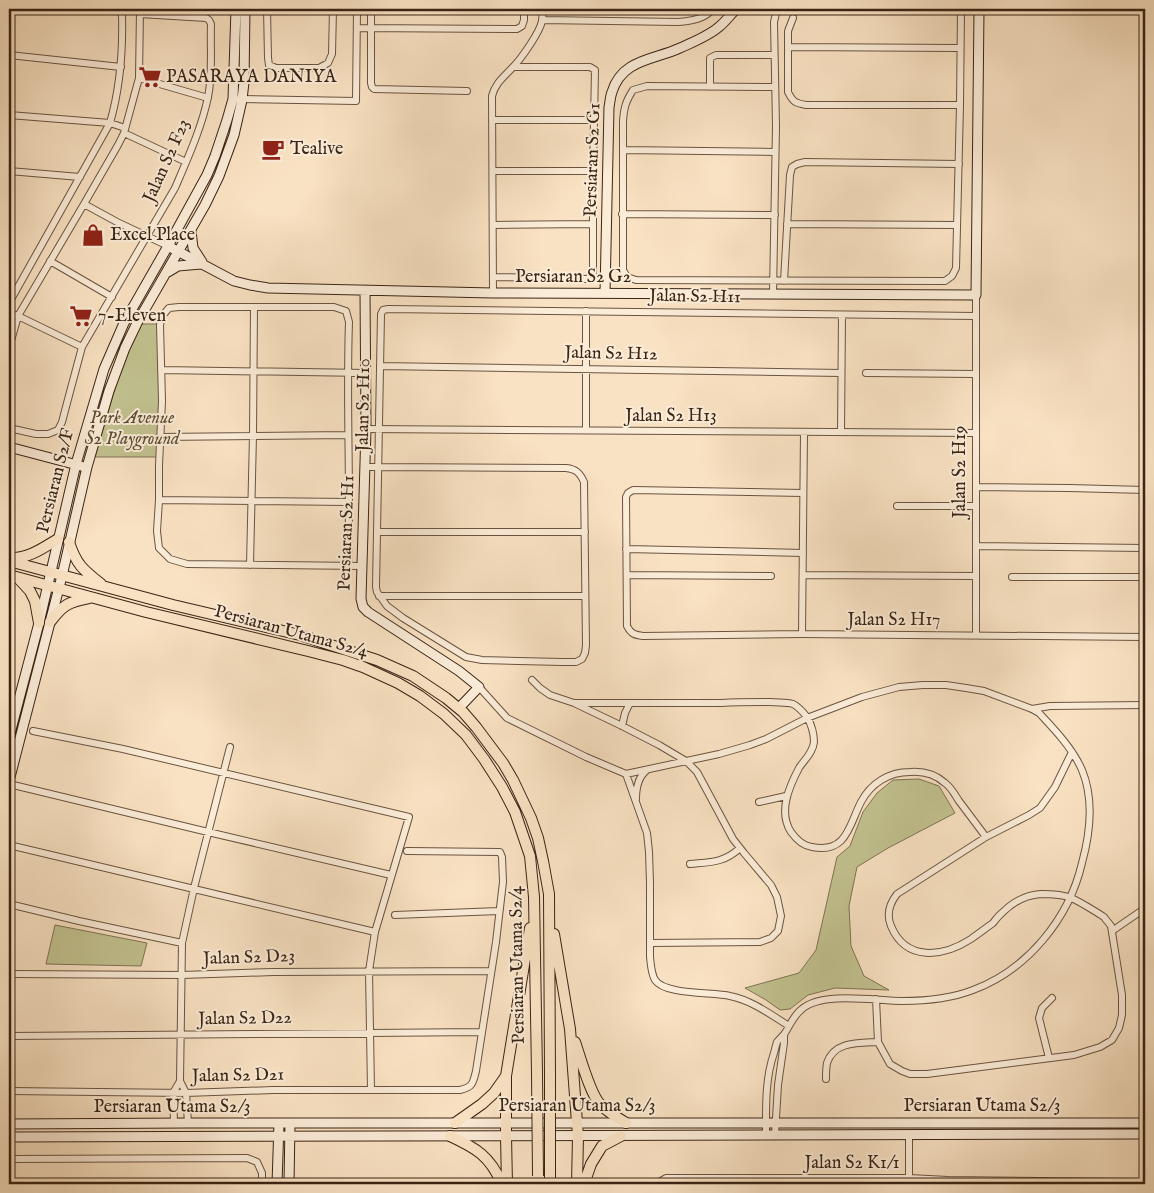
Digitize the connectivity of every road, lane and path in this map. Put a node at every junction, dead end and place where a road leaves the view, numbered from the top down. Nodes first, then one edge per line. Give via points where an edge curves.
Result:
1 (118, 9) edge
2 (236, 9) edge
3 (245, 9) edge
4 (267, 9) edge
5 (333, 9) edge
6 (357, 9) edge
7 (371, 9) edge
8 (524, 9) edge
9 (542, 9) edge
10 (736, 9) edge
11 (777, 9) edge
12 (961, 9) edge
13 (979, 9) edge
14 (140, 11) edge
15 (711, 11) edge
16 (792, 18) dead end
17 (542, 20) junction
18 (357, 28) junction
19 (370, 28) junction
20 (788, 47) junction
21 (960, 48) junction
22 (9, 55) edge
23 (774, 55) junction
24 (514, 66) junction
25 (121, 67) junction
26 (139, 78) junction
27 (710, 87) junction
28 (775, 87) junction
29 (468, 91) dead end
30 (208, 98) junction
31 (237, 99) junction
32 (960, 105) junction
33 (9, 115) edge
34 (492, 120) junction
35 (594, 120) junction
36 (110, 123) junction
37 (124, 130) junction
38 (623, 150) junction
39 (775, 152) junction
40 (186, 162) junction
41 (959, 164) junction
42 (9, 171) edge
43 (493, 171) junction
44 (593, 171) junction
45 (80, 177) junction
46 (84, 204) junction
47 (622, 214) junction
48 (775, 215) junction
49 (593, 224) junction
50 (787, 224) junction
51 (493, 225) junction
52 (957, 225) junction
53 (191, 230) junction
54 (147, 236) junction
55 (168, 246) junction
56 (179, 251) junction
57 (50, 262) junction
58 (204, 264) junction
59 (165, 275) junction
60 (493, 278) junction
61 (774, 280) junction
62 (784, 281) junction
63 (364, 291) junction
64 (494, 293) junction
65 (605, 293) junction
66 (773, 294) junction
67 (976, 295) junction
68 (112, 297) junction
69 (9, 303) edge
70 (254, 307) junction
71 (384, 310) joint
72 (586, 311) junction
73 (976, 313) junction
74 (9, 314) edge
75 (842, 315) junction
76 (18, 316) junction
77 (82, 347) junction
78 (9, 348) edge
79 (380, 366) junction
80 (586, 369) junction
81 (161, 370) junction
82 (254, 371) junction
83 (352, 372) junction
84 (366, 373) junction
85 (841, 373) junction
86 (866, 373) dead end
87 (976, 374) junction
88 (9, 428) edge
89 (366, 428) junction
90 (379, 429) junction
91 (586, 430) junction
92 (804, 432) junction
93 (841, 432) junction
94 (976, 433) junction
95 (253, 435) junction
96 (348, 435) junction
97 (160, 437) junction
98 (9, 448) edge
99 (76, 464) junction
100 (87, 467) junction
101 (365, 467) junction
102 (378, 467) junction
103 (976, 488) junction
104 (1145, 490) edge
105 (803, 493) junction
106 (159, 500) junction
107 (252, 500) junction
108 (349, 502) junction
109 (897, 506) dead end
110 (976, 506) junction
111 (377, 532) junction
112 (585, 532) junction
113 (58, 539) junction
114 (69, 542) junction
115 (976, 546) junction
116 (1145, 548) edge
117 (626, 549) junction
118 (803, 553) junction
119 (9, 559) edge
120 (250, 565) junction
121 (348, 566) junction
122 (362, 566) junction
123 (50, 573) junction
124 (627, 575) junction
125 (803, 575) junction
126 (13, 576) edge
127 (62, 576) junction
128 (771, 576) dead end
129 (976, 576) junction
130 (1012, 576) dead end
131 (1145, 577) edge
132 (47, 585) junction
133 (103, 586) junction
134 (59, 588) junction
135 (379, 596) junction
136 (585, 596) junction
137 (93, 597) junction
138 (50, 622) junction
139 (39, 623) junction
140 (802, 634) junction
141 (976, 635) junction
142 (1145, 637) edge
143 (532, 680) dead end
144 (478, 687) junction
145 (630, 703) junction
146 (574, 704) junction
147 (1145, 705) edge
148 (458, 708) junction
149 (1032, 709) junction
150 (807, 718) junction
151 (622, 726) junction
152 (33, 731) dead end
153 (9, 737) edge
154 (230, 747) dead end
155 (1072, 752) junction
156 (686, 761) junction
157 (648, 769) junction
158 (223, 774) junction
159 (626, 774) junction
160 (9, 782) edge
161 (786, 796) junction
162 (759, 802) dead end
163 (636, 804) junction
164 (208, 832) junction
165 (986, 837) junction
166 (9, 846) edge
167 (740, 848) junction
168 (408, 851) dead end
169 (690, 864) dead end
170 (391, 875) junction
171 (194, 888) junction
172 (534, 897) junction
173 (1071, 898) junction
174 (9, 904) edge
175 (1145, 906) edge
176 (549, 907) junction
177 (499, 911) junction
178 (394, 915) dead end
179 (1112, 931) junction
180 (375, 932) junction
181 (182, 943) junction
182 (650, 943) junction
183 (369, 971) junction
184 (491, 971) junction
185 (9, 974) edge
186 (182, 975) junction
187 (1052, 998) dead end
188 (876, 999) junction
189 (789, 1026) junction
190 (570, 1029) junction
191 (482, 1032) junction
192 (370, 1033) junction
193 (181, 1035) junction
194 (784, 1035) junction
195 (9, 1036) edge
196 (878, 1042) junction
197 (1049, 1058) junction
198 (506, 1076) junction
199 (826, 1079) dead end
200 (180, 1081) junction
201 (371, 1090) junction
202 (9, 1091) edge
203 (172, 1093) junction
204 (186, 1093) junction
205 (767, 1093) junction
206 (777, 1093) junction
207 (188, 1122) junction
208 (174, 1123) junction
209 (280, 1123) junction
210 (290, 1123) junction
211 (455, 1123) junction
212 (506, 1123) junction
213 (576, 1123) junction
214 (626, 1123) junction
215 (770, 1123) junction
216 (1145, 1123) edge
217 (9, 1124) edge
218 (1145, 1134) edge
219 (770, 1135) junction
220 (909, 1135) junction
221 (279, 1136) junction
222 (290, 1136) junction
223 (450, 1136) junction
224 (506, 1136) junction
225 (578, 1136) junction
226 (621, 1136) junction
227 (9, 1137) edge
228 (9, 1159) edge
229 (909, 1178) junction
230 (538, 1180) edge
231 (550, 1181) edge
232 (920, 1181) edge
233 (262, 1184) edge
234 (277, 1184) edge
235 (289, 1184) edge
236 (502, 1184) edge
237 (508, 1184) edge
238 (577, 1184) edge
239 (584, 1184) edge
240 (659, 1184) edge
241 (1139, 1184) edge

1 - 25 street via 122,15
2 - 31 main road, Persiaran S2/F
3 - 31 main road, Persiaran S2/F via 245,66
4 - 5 street via 269,65 276,68 319,68 328,63 332,54
6 - 18 street
7 - 19 street
8 - 19 street via 522,26 517,29
9 - 17 street
10 - 65 main road, Persiaran S2 G1 via 720,26 699,39 630,67 619,77 612,92
11 - 23 street
12 - 21 street
13 - 67 main road
14 - 26 street
14 - 30 street, Jalan S2 F23 via 209,20
15 - 17 street via 696,20 678,22
16 - 20 street
17 - 24 street via 538,32
18 - 19 street
18 - 31 street via 356,101
19 - 29 street via 372,87 377,90
20 - 21 street
20 - 32 street via 788,92 797,103
21 - 32 street
22 - 25 street
23 - 27 street via 716,55 710,58
23 - 28 street
24 - 34 street via 493,92
24 - 35 street via 594,68
25 - 36 street
26 - 30 street
26 - 37 street
27 - 28 street
27 - 38 street via 647,86 633,90 624,108
28 - 39 street
30 - 40 street, Jalan S2 F23
31 - 53 main road, Persiaran S2/F via 234,135 219,176
31 - 55 main road, Persiaran S2/F via 204,182
32 - 41 street
33 - 36 street
34 - 35 street
34 - 43 street
35 - 44 street
36 - 37 street
36 - 45 street
37 - 40 street
37 - 46 street
38 - 39 street
38 - 47 street
39 - 48 street
40 - 54 street, Jalan S2 F23
41 - 50 street via 797,164 792,167 790,175
41 - 52 street
42 - 45 street
43 - 44 street
43 - 51 street
44 - 49 street
45 - 69 street
46 - 54 street
46 - 57 street
47 - 48 street
47 - 61 street via 622,270 627,277 636,280
48 - 61 street
49 - 51 street
49 - 60 street via 593,271 587,279
50 - 52 street
50 - 62 street
51 - 60 street
52 - 62 street via 956,268 945,281
53 - 56 main road, Persiaran S2/F
53 - 58 main road via 193,248
54 - 55 street
54 - 68 street, Jalan S2 F23
55 - 56 main road, Persiaran S2 G2
55 - 99 main road, Persiaran S2/F via 124,323 104,369
56 - 58 main road, Persiaran S2 G2
56 - 59 main road, Persiaran S2/F
57 - 68 street
57 - 76 street
58 - 59 main road via 178,266
58 - 63 main road, Persiaran S2 G2 via 234,281 250,285
59 - 100 main road, Persiaran S2/F via 125,348 105,402
60 - 64 street
61 - 62 street
61 - 66 street
63 - 64 main road, Persiaran S2 G2
63 - 84 main road, Persiaran S2 H1
64 - 65 main road, Persiaran S2 G2
65 - 66 main road, Persiaran S2 G2
66 - 67 main road, Persiaran S2 G2
67 - 73 street, Jalan S2 H19
68 - 77 street, Jalan S2 F23
70 - 81 street via 169,308 160,325
70 - 82 street
70 - 83 street via 325,307 346,311
71 - 72 street, Jalan S2 H11
71 - 79 street, Jalan S2 H10 via 381,314
72 - 75 street, Jalan S2 H11
72 - 80 street
73 - 75 street, Jalan S2 H11
73 - 87 street, Jalan S2 H19
74 - 76 street
75 - 85 street
76 - 77 street
76 - 78 street
77 - 88 street, Jalan S2 F23 via 58,430 36,434
79 - 80 street, Jalan S2 H12
79 - 90 street, Jalan S2 H10
80 - 85 street, Jalan S2 H12
80 - 91 street
81 - 82 street
81 - 97 street
82 - 83 street
82 - 95 street
83 - 84 street
83 - 96 street
84 - 89 main road, Persiaran S2 H1
85 - 93 street
86 - 87 street
87 - 94 street, Jalan S2 H19
89 - 90 street, Jalan S2 H13
89 - 101 main road, Persiaran S2 H1
90 - 91 street, Jalan S2 H13
90 - 102 street, Jalan S2 H10
91 - 92 street, Jalan S2 H13
92 - 93 street, Jalan S2 H13
92 - 105 street
93 - 94 street, Jalan S2 H13
94 - 103 street, Jalan S2 H19
95 - 96 street
95 - 97 street
95 - 107 street
96 - 108 street
97 - 106 street
98 - 99 main road
99 - 100 main road
99 - 113 main road, Persiaran S2/F
100 - 114 main road, Persiaran S2/F
101 - 102 street
101 - 122 main road, Persiaran S2 H1
102 - 111 street, Jalan S2 H10
102 - 112 street via 574,469 584,482
103 - 104 street
103 - 110 street, Jalan S2 H19
105 - 117 street via 633,490 626,497
105 - 118 street
106 - 107 street
106 - 120 street via 159,548 170,560 187,564
107 - 108 street
107 - 120 street
108 - 121 street
109 - 110 street
110 - 115 street, Jalan S2 H19
111 - 112 street
111 - 135 street, Jalan S2 H10 via 376,592
112 - 136 street
113 - 119 main road via 38,552
113 - 123 main road, Persiaran S2/F
114 - 127 main road, Persiaran S2/F
114 - 133 main road via 79,565
115 - 116 street
115 - 129 street, Jalan S2 H19
117 - 118 street
117 - 124 street
118 - 125 street
119 - 123 main road
120 - 121 street
121 - 122 street
122 - 144 main road, Persiaran S2 H1 via 360,599 363,607
123 - 127 main road
123 - 132 main road, Persiaran S2/F
124 - 128 street
124 - 140 street, Jalan S2 H17 via 627,626 635,635
125 - 129 street
125 - 140 street
126 - 132 main road, Persiaran Utama S2/4
126 - 139 main road via 30,591
127 - 133 main road
127 - 134 main road, Persiaran S2/F
129 - 141 street, Jalan S2 H19
130 - 131 street
132 - 134 main road, Persiaran Utama S2/4
132 - 139 main road, Persiaran S2/F
133 - 148 main road via 370,657 413,676
134 - 137 main road, Persiaran Utama S2/4
134 - 138 main road, Persiaran S2/F
135 - 136 street
135 - 136 street via 403,618 466,657 562,662 576,662 585,653
137 - 138 main road via 66,605
137 - 172 main road, Persiaran Utama S2/4 via 343,660 379,674 420,696 466,735 502,787 530,856
138 - 160 main road, Persiaran S2/F
139 - 153 main road, Persiaran S2/F
140 - 141 street, Jalan S2 H17
141 - 142 street, Jalan S2 H17
143 - 146 street via 550,695
144 - 148 main road
144 - 159 street via 507,718
145 - 146 street
145 - 150 street via 784,703 794,704
145 - 151 street
146 - 151 street
147 - 149 street
148 - 176 main road via 497,755 525,805 538,838
149 - 150 street via 984,691 923,685 899,687 862,697
149 - 155 street via 1044,718
150 - 156 street via 766,739
150 - 161 street via 814,742
151 - 156 street
152 - 158 street
154 - 158 street
155 - 165 street via 1055,787 1040,808
155 - 173 street via 1088,789 1090,817 1080,876
156 - 157 street
156 - 167 street via 697,772
157 - 159 street
157 - 163 street via 639,778
158 - 164 street
158 - 170 street via 409,817
159 - 163 street
160 - 164 street
161 - 162 street
161 - 165 street via 785,815 792,833 811,847 831,848 846,835 861,801 876,783 888,776 921,771 946,784
163 - 182 street via 647,833 649,852
164 - 170 street
164 - 171 street
165 - 173 street via 897,894 892,901 889,922 911,950 923,954 957,946 1026,897 1052,894
166 - 171 street
167 - 169 street via 718,861
167 - 182 street via 772,885 780,916 778,931 760,942
168 - 177 street via 500,852 503,882
170 - 180 street
171 - 180 street
171 - 181 street
172 - 198 main road
172 - 230 main road, Persiaran Utama S2/4, bridge
173 - 179 street via 1104,918
173 - 188 street via 1033,951 995,980 973,990 927,1001
174 - 181 street
175 - 179 street
176 - 190 main road
176 - 231 main road, bridge
177 - 178 street
177 - 184 street
179 - 197 street via 1122,995 1119,1028 1112,1040 1100,1047
180 - 183 street
181 - 186 street
182 - 189 street via 651,969 656,982 668,989 731,996 755,1005
183 - 184 street, Jalan S2 D23
183 - 186 street, Jalan S2 D23
183 - 192 street
184 - 191 street
185 - 186 street, Jalan S2 D23
186 - 193 street
187 - 197 street via 1042,1008 1039,1018
188 - 189 street via 817,1001 803,1008
188 - 196 street
189 - 194 street
190 - 213 main road
190 - 214 main road via 598,1103
191 - 192 street, Jalan S2 D22
191 - 201 street, Jalan S2 D21 via 476,1071 467,1089
192 - 193 street, Jalan S2 D22
192 - 201 street
193 - 195 street, Jalan S2 D22
193 - 200 street
194 - 205 street via 778,1041 771,1062
194 - 206 street
196 - 197 street via 890,1064 910,1074
196 - 199 street via 847,1044 837,1048 826,1065
198 - 211 main road via 494,1093
198 - 212 main road
200 - 203 street
200 - 204 street
201 - 204 street, Jalan S2 D21
202 - 203 street, Jalan S2 D21
203 - 204 street, Jalan S2 D21
203 - 208 street
204 - 207 street
205 - 206 street
205 - 215 street
206 - 215 street
207 - 208 main road, Persiaran Utama S2/3
207 - 209 main road, Persiaran Utama S2/3
208 - 217 main road, Persiaran Utama S2/3
209 - 210 main road, Persiaran Utama S2/3
209 - 221 main road
210 - 211 main road, Persiaran Utama S2/3
210 - 222 main road
211 - 212 main road, Persiaran Utama S2/3
212 - 213 main road, Persiaran Utama S2/3
212 - 224 main road
213 - 214 main road, Persiaran Utama S2/3
213 - 225 main road
214 - 215 main road, Persiaran Utama S2/3
215 - 216 main road, Persiaran Utama S2/3
215 - 219 street
218 - 220 main road, Persiaran Utama S2/3
219 - 220 main road, Persiaran Utama S2/3
219 - 226 main road, Persiaran Utama S2/3
220 - 229 street
221 - 222 main road, Persiaran Utama S2/3
221 - 227 main road, Persiaran Utama S2/3
221 - 234 main road
222 - 223 main road, Persiaran Utama S2/3
222 - 235 main road
223 - 224 main road, Persiaran Utama S2/3
223 - 236 main road via 483,1154
224 - 225 main road, Persiaran Utama S2/3
224 - 237 main road
225 - 226 main road, Persiaran Utama S2/3
225 - 238 main road
226 - 239 main road via 602,1146
228 - 233 street via 247,1158 257,1162
229 - 232 street, Jalan S2 K1/1
229 - 240 street, Jalan S2 K1/1 via 666,1178
232 - 241 street, Jalan S2 K1/1

